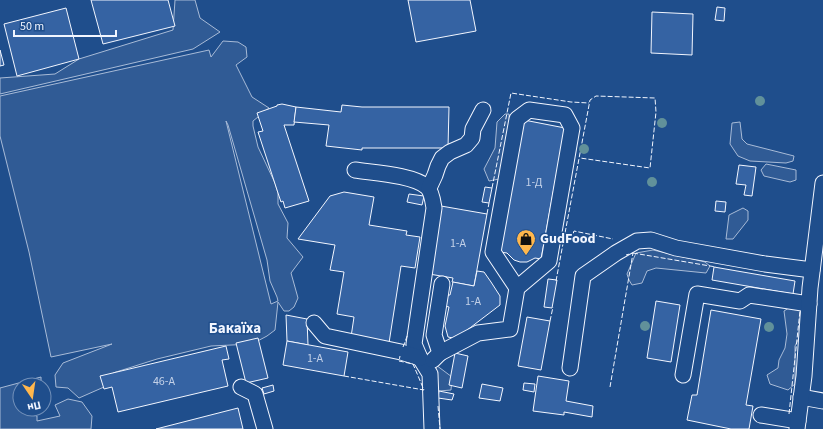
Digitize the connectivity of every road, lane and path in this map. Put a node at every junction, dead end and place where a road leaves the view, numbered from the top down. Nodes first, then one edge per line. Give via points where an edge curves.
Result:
1 (484, 110) dead end
2 (355, 170) dead end
3 (823, 183) edge
4 (428, 188) junction
5 (812, 270) junction
6 (442, 284) dead end
7 (517, 288) junction
8 (809, 304) junction
9 (314, 323) dead end
10 (440, 353) junction
11 (423, 363) junction
12 (570, 368) dead end
13 (683, 375) dead end
14 (241, 387) dead end
15 (801, 397) junction
16 (823, 401) edge
17 (761, 415) dead end
18 (798, 425) edge
19 (265, 429) edge
20 (432, 429) edge

1 - 4 street via 473,129 472,138 466,145 442,158
2 - 4 street via 412,179
3 - 5 street
4 - 11 street via 434,208 414,344
5 - 8 street
5 - 12 street via 676,248 651,240 638,241 583,276
6 - 10 street via 434,335
7 - 7 street via 493,252 517,119 529,110 565,116 572,128 549,261
7 - 10 street via 510,329 478,334
8 - 13 street via 749,295 740,301 697,294
8 - 15 street
9 - 11 street via 325,336 401,352
10 - 11 street
11 - 20 street via 430,374
14 - 19 street via 255,394
15 - 16 street
15 - 18 street
17 - 18 street

